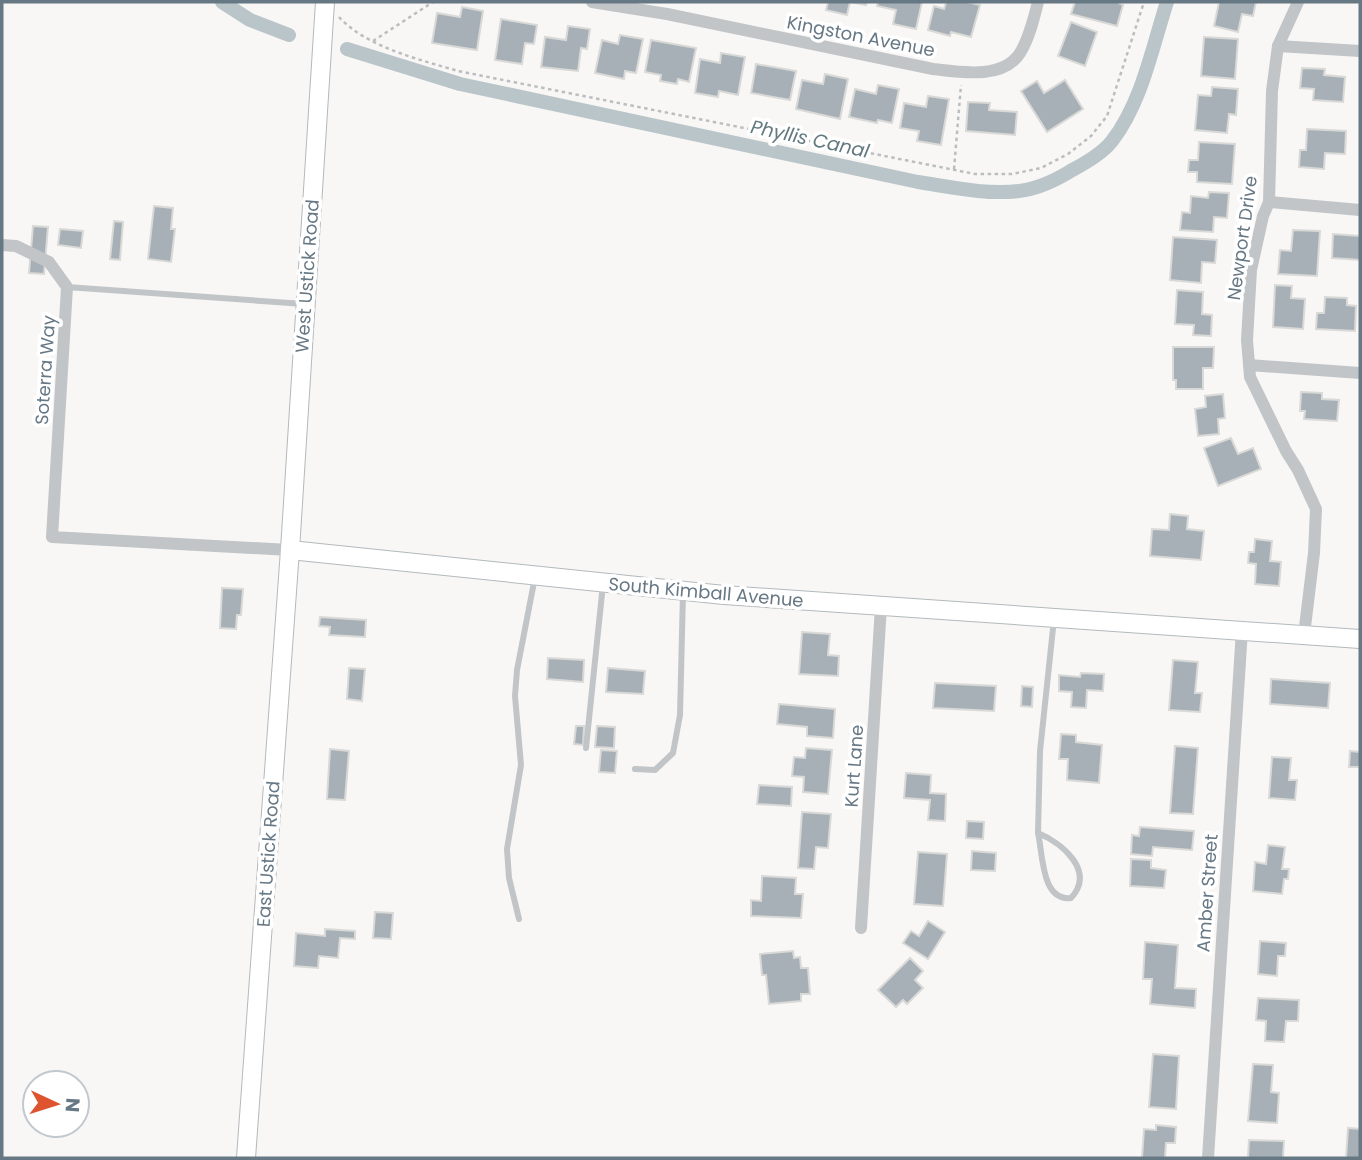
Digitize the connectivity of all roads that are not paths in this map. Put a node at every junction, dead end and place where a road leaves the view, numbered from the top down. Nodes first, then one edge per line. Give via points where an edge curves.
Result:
1 (325, 2) edge
2 (593, 2) edge
3 (1038, 2) edge
4 (1298, 2) edge
5 (1278, 46) junction
6 (1360, 51) edge
7 (1269, 202) junction
8 (1360, 210) edge
9 (2, 245) edge
10 (67, 287) junction
11 (306, 304) junction
12 (1249, 365) junction
13 (1360, 373) edge
14 (52, 537) joint
15 (290, 550) junction
16 (535, 576) junction
17 (603, 582) junction
18 (683, 591) junction
19 (881, 606) junction
20 (1054, 617) junction
21 (1241, 630) junction
22 (1304, 635) junction
23 (1360, 639) edge
24 (586, 748) dead end
25 (635, 769) dead end
26 (1038, 833) junction
27 (519, 919) dead end
28 (860, 928) dead end
29 (246, 1158) edge
30 (1208, 1158) edge

1 - 11 main road, West Ustick Road
2 - 3 street, Kingston Avenue via 973,74 998,69 1019,55
4 - 5 street, Newport Drive
5 - 6 street
5 - 7 street, Newport Drive
7 - 8 street
7 - 12 street, Newport Drive via 1251,271
9 - 10 street via 16,246 49,262
10 - 11 lane
10 - 14 street, Soterra Way
11 - 15 main road, West Ustick Road
12 - 13 street
12 - 22 street, Newport Drive via 1250,376 1316,509
14 - 15 street, South Kimball Avenue
15 - 16 main road, South Kimball Avenue
15 - 29 main road, East Ustick Road
16 - 17 main road, South Kimball Avenue
16 - 27 lane via 517,670 521,765 507,849
17 - 18 main road, South Kimball Avenue
17 - 24 lane
18 - 19 main road, South Kimball Avenue
18 - 25 lane via 680,715 673,753 655,770
19 - 20 main road, South Kimball Avenue
19 - 28 street, Kurt Lane
20 - 21 main road, South Kimball Avenue
20 - 26 lane via 1040,751
21 - 22 main road, South Kimball Avenue
21 - 30 street, Amber Street
22 - 23 main road, South Kimball Avenue
26 - 26 lane via 1073,857 1077,891 1070,898 1052,893

